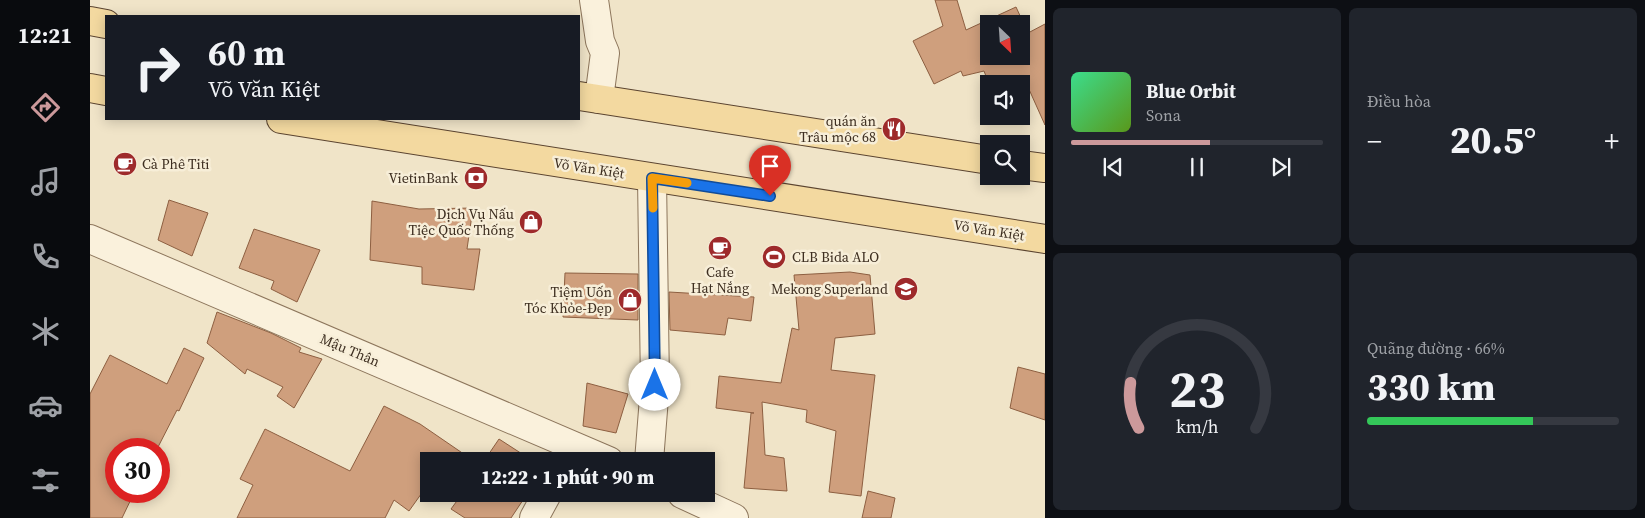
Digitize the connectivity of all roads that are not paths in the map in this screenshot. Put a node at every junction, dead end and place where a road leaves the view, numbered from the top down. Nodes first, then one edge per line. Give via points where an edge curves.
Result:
1 (594, 0) edge
2 (90, 22) edge
3 (105, 24) edge
4 (90, 88) edge
5 (105, 91) edge
6 (589, 97) edge
7 (287, 120) edge
8 (980, 159) edge
9 (1030, 166) edge
10 (1045, 168) edge
11 (652, 178) junction
12 (90, 239) edge
13 (1045, 239) edge
14 (566, 452) edge
15 (650, 452) edge
16 (543, 502) edge
17 (699, 502) edge
18 (534, 518) edge
19 (734, 518) edge

1 - 6 street via 605,53
2 - 3 main road
4 - 5 main road
6 - 8 main road
7 - 11 main road, Võ Văn Kiệt
9 - 10 main road
11 - 13 main road, Võ Văn Kiệt
11 - 15 street via 655,385
12 - 14 street, Mậu Thân
16 - 18 street
17 - 19 street

